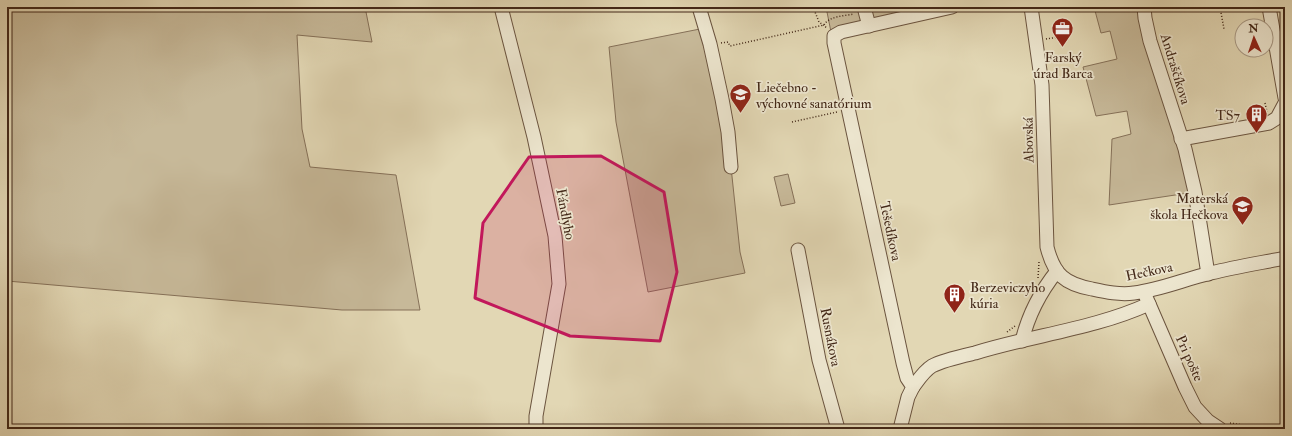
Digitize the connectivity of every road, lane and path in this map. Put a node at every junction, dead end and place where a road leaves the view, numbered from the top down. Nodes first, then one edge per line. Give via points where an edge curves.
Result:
1 (501, 7) edge
2 (699, 7) edge
3 (813, 7) edge
4 (864, 7) edge
5 (952, 7) edge
6 (1031, 7) edge
7 (1144, 7) edge
8 (1220, 7) edge
9 (1269, 7) edge
10 (819, 22) dead end
11 (824, 25) dead end
12 (869, 26) junction
13 (1224, 29) dead end
14 (1064, 31) dead end
15 (1043, 39) dead end
16 (710, 46) junction
17 (1285, 98) edge
18 (1285, 103) edge
19 (848, 109) junction
20 (792, 122) dead end
21 (1182, 139) junction
22 (730, 167) dead end
23 (798, 250) dead end
24 (1038, 258) dead end
25 (1285, 258) edge
26 (1057, 271) junction
27 (1208, 274) junction
28 (1037, 284) dead end
29 (1144, 291) junction
30 (1149, 304) junction
31 (1016, 324) dead end
32 (1007, 332) dead end
33 (1022, 341) junction
34 (913, 387) junction
35 (1223, 425) edge
36 (536, 429) edge
37 (838, 429) edge
38 (900, 429) edge
39 (1271, 429) edge

1 - 36 street, Fándlyho via 534,137 555,236 557,258 559,284 536,416
2 - 16 street
3 - 10 path
4 - 12 street
5 - 12 street
6 - 26 street, Abovská via 1042,85 1046,238
7 - 21 street, Andraščíkova via 1150,41
8 - 13 path
9 - 17 street
11 - 16 path via 730,46 728,42
12 - 19 street, Tešedíkova via 834,36
14 - 15 path via 1065,36
16 - 22 street via 728,132
18 - 21 street via 1277,118 1269,123
19 - 20 path
19 - 34 street, Tešedíkova via 903,363 907,378
21 - 27 street, Andraščíkova via 1195,192
23 - 37 street, Rusnákova via 819,360
24 - 28 path
25 - 27 street, Hečkova
26 - 29 street, Hečkova via 1068,282 1083,287 1126,294
26 - 33 street via 1040,296
27 - 29 street, Hečkova
29 - 30 street, Pri pošte
30 - 33 street via 1127,314
30 - 35 street, Pri pošte via 1195,407 1208,422
31 - 32 path
33 - 34 street via 989,348 932,366
34 - 38 street
35 - 39 path

